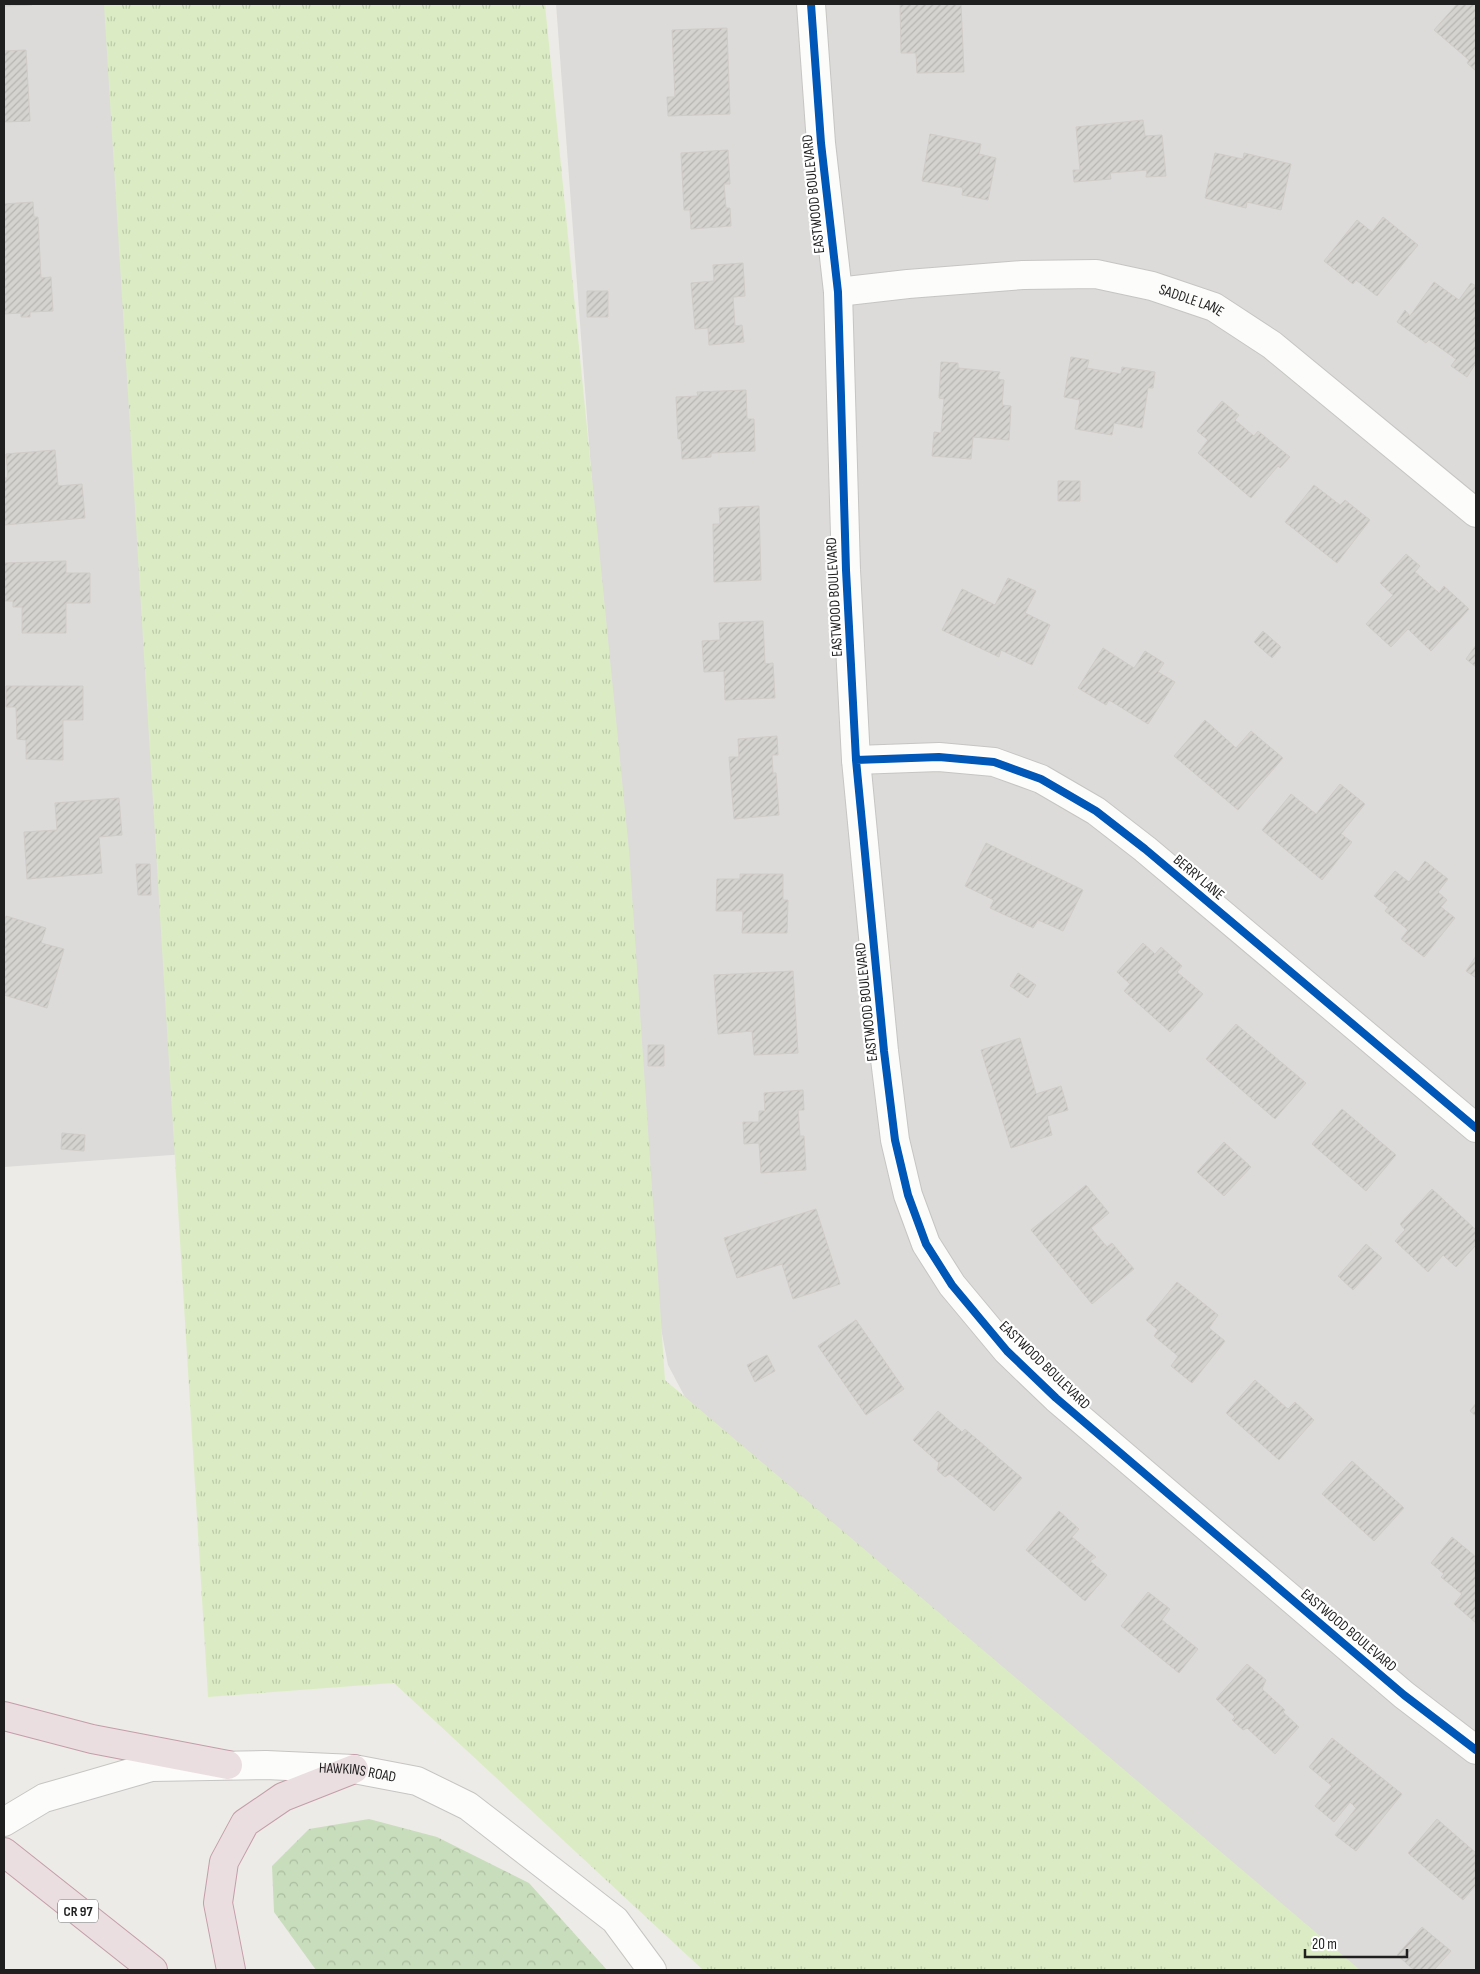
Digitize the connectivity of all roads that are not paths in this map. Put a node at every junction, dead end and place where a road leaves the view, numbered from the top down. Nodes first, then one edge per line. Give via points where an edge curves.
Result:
1 (811, 4) edge
2 (838, 292) junction
3 (1476, 512) edge
4 (856, 760) junction
5 (1476, 1128) edge
6 (4, 1716) edge
7 (1476, 1750) edge
8 (228, 1765) junction
9 (354, 1769) junction
10 (4, 1822) edge
11 (4, 1852) edge
12 (153, 1970) edge
13 (231, 1970) edge
14 (652, 1970) edge

1 - 2 street, EASTWOOD BOULEVARD via 821,143
2 - 3 street, SADDLE LANE via 1023,275 1096,274 1152,286 1214,307 1272,345
2 - 4 street, EASTWOOD BOULEVARD via 846,570
4 - 5 street, BERRY LANE via 939,757 994,762 1041,780 1096,811 1153,855
4 - 7 street, EASTWOOD BOULEVARD via 895,1140 908,1195 926,1244 952,1285 1007,1351 1056,1398 1404,1695
6 - 8 highway via 92,1739
8 - 9 street, HAWKINS ROAD
8 - 10 street, HAWKINS ROAD via 151,1767 44,1798
9 - 13 highway via 283,1797 245,1823 224,1862 218,1903
9 - 14 street, HAWKINS ROAD via 417,1781 468,1806 615,1920
11 - 12 highway, CR 97

